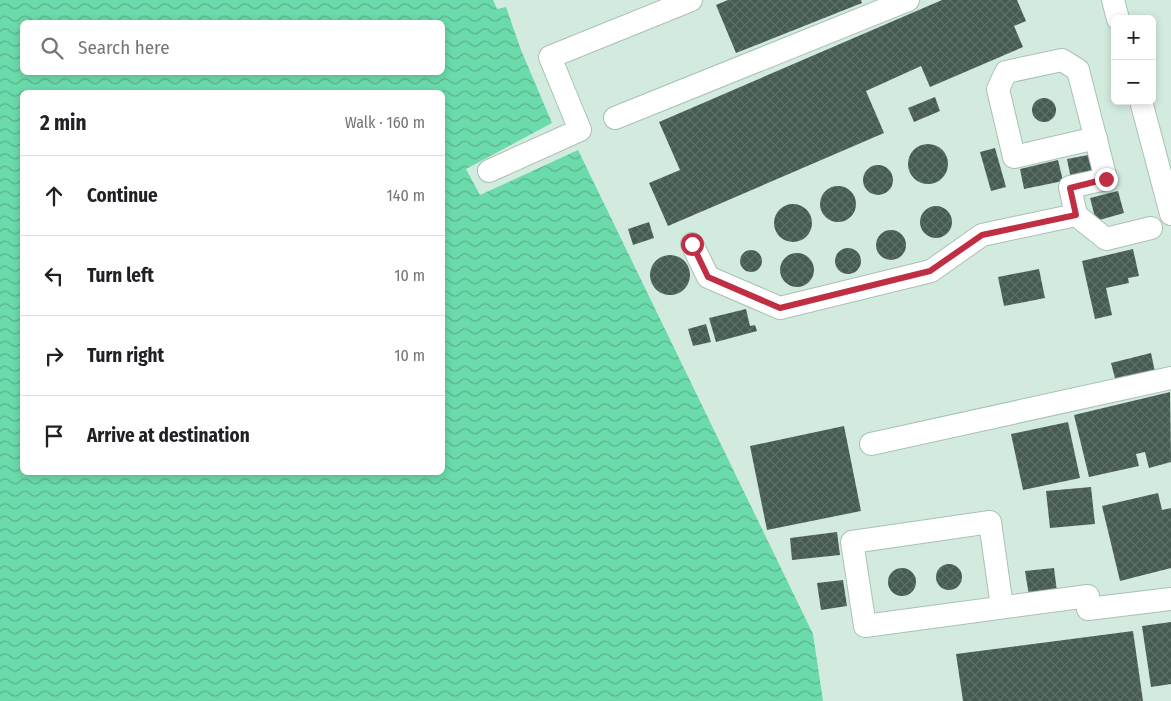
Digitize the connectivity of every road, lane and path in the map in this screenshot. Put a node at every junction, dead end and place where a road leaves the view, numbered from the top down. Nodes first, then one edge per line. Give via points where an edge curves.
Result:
1 (691, 0) edge
2 (908, 0) edge
3 (1113, 0) edge
4 (1117, 15) edge
5 (1142, 105) edge
6 (615, 118) dead end
7 (1096, 138) junction
8 (489, 171) dead end
9 (1171, 214) edge
10 (1076, 215) junction
11 (1151, 228) dead end
12 (692, 244) dead end
13 (1171, 378) edge
14 (871, 444) dead end
15 (1171, 599) edge
16 (1002, 607) junction

1 - 8 street via 550,56 580,130
2 - 6 street
3 - 4 street
5 - 9 street
7 - 7 street via 1078,70 1062,60 1006,72 998,89 1014,157
7 - 10 street via 1106,179 1070,188
10 - 11 street via 1106,240
10 - 12 street via 982,235 930,271 780,308 708,277
13 - 14 street
15 - 16 street via 1088,609 1088,596
16 - 16 street via 990,522 852,542 865,626

